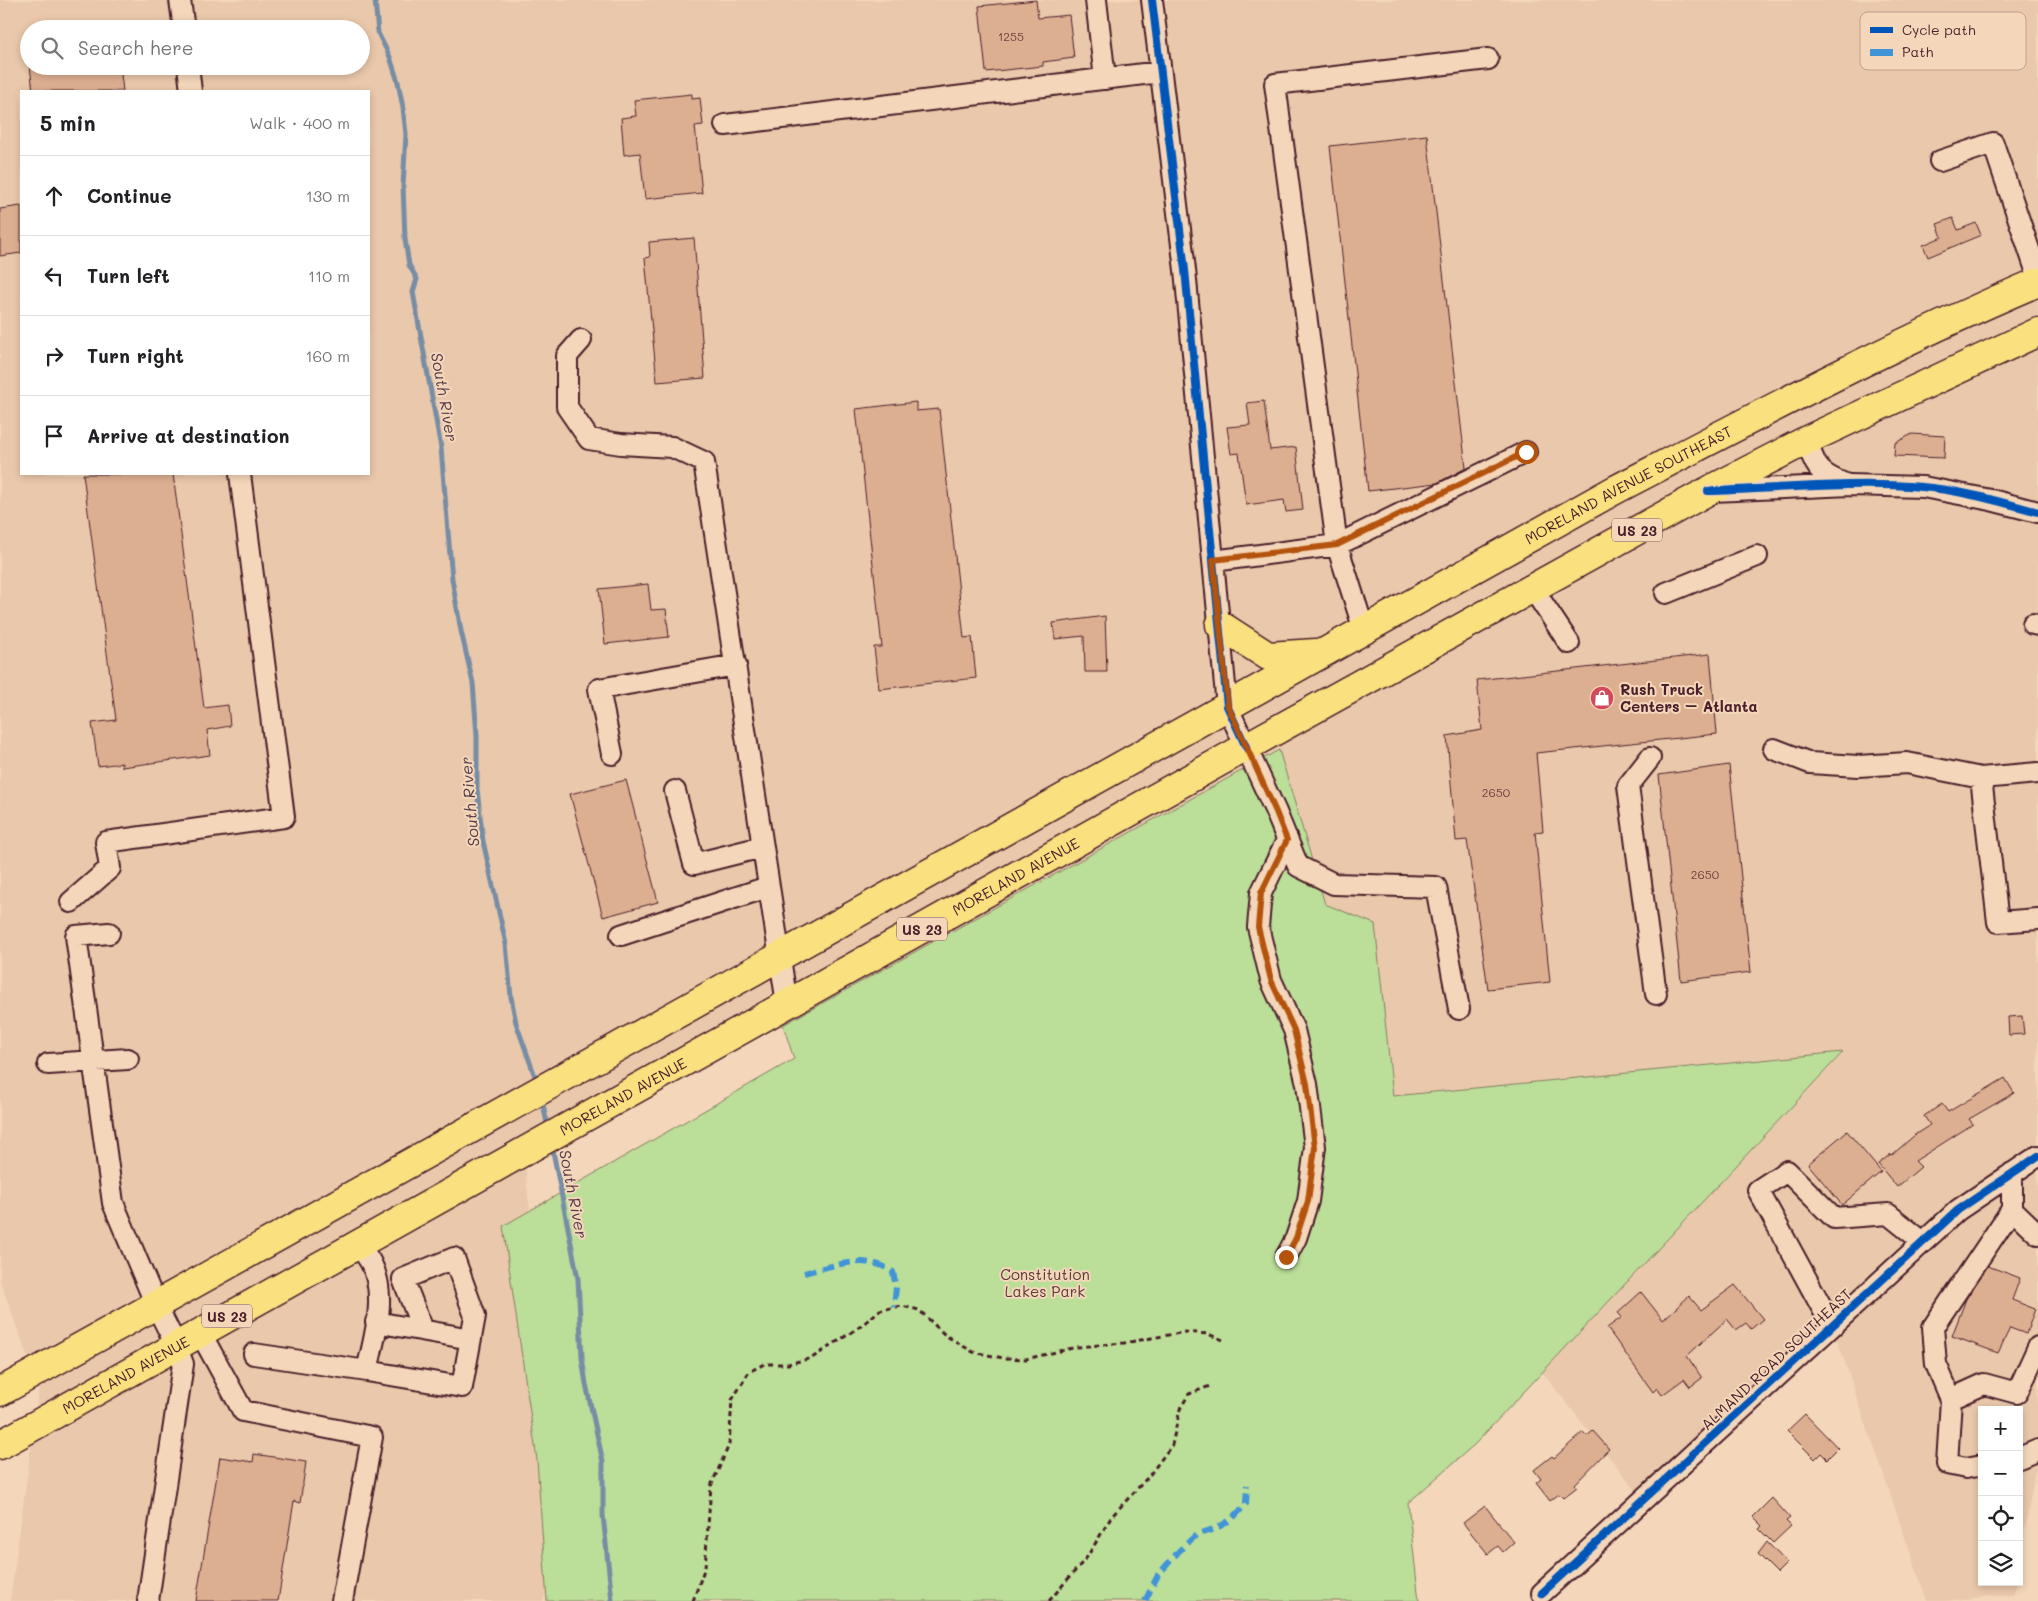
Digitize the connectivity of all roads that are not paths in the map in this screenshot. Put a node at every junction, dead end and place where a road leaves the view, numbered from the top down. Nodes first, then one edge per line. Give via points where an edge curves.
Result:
1 (180, 0) edge
2 (1096, 0) edge
3 (1152, 0) edge
4 (183, 20) edge
5 (1488, 59) dead end
6 (1160, 72) junction
7 (189, 75) edge
8 (1105, 79) junction
9 (192, 90) edge
10 (725, 125) dead end
11 (1940, 161) dead end
12 (2038, 276) edge
13 (2038, 282) edge
14 (2038, 332) edge
15 (581, 340) dead end
16 (1807, 440) junction
17 (1526, 452) dead end
18 (240, 475) edge
19 (1850, 485) junction
20 (1708, 492) junction
21 (2038, 512) edge
22 (1337, 545) junction
23 (1757, 556) dead end
24 (1213, 560) junction
25 (1533, 588) junction
26 (1666, 593) dead end
27 (1220, 625) junction
28 (1364, 630) junction
29 (1569, 643) dead end
30 (1323, 653) junction
31 (736, 665) junction
32 (1228, 706) junction
33 (1246, 747) junction
34 (1774, 749) dead end
35 (612, 754) dead end
36 (1650, 758) dead end
37 (2038, 773) edge
38 (1981, 778) junction
39 (675, 791) dead end
40 (1287, 840) junction
41 (762, 847) junction
42 (768, 887) junction
43 (71, 902) dead end
44 (2038, 919) edge
45 (109, 933) dead end
46 (621, 935) dead end
47 (778, 957) junction
48 (1656, 994) dead end
49 (787, 1004) junction
50 (1459, 1009) dead end
51 (128, 1059) dead end
52 (94, 1061) junction
53 (48, 1064) dead end
54 (2038, 1156) edge
55 (2012, 1173) junction
56 (2012, 1209) junction
57 (2038, 1234) edge
58 (1923, 1242) junction
59 (358, 1243) junction
60 (1286, 1257) dead end
61 (156, 1305) junction
62 (376, 1322) junction
63 (1832, 1326) junction
64 (423, 1330) junction
65 (200, 1332) junction
66 (472, 1339) junction
67 (176, 1345) junction
68 (2038, 1347) edge
69 (254, 1354) dead end
70 (367, 1371) junction
71 (0, 1392) edge
72 (1951, 1399) junction
73 (0, 1445) edge
74 (2038, 1450) edge
75 (2023, 1456) edge
76 (1978, 1466) edge
77 (1542, 1593) dead end
78 (148, 1601) edge
79 (342, 1601) edge

1 - 4 street
2 - 8 street
3 - 6 street
5 - 22 street via 1275,84
6 - 8 street
6 - 24 street via 1185,270
7 - 9 street
8 - 10 street
11 - 12 street via 1993,143
13 - 28 highway, MORELAND AVENUE SOUTHEAST / US 23 via 1810,388 1613,491
14 - 16 highway, US 23
15 - 31 street via 567,356 567,407 589,439 672,447 704,462
16 - 19 street via 1818,470 1829,478
16 - 20 highway, US 23
17 - 22 street
18 - 43 street via 284,817 106,842 110,868
19 - 20 street
19 - 21 street via 1923,487
20 - 25 highway, US 23
22 - 24 street
22 - 28 street
23 - 26 street
24 - 27 street
25 - 29 street
25 - 33 highway, US 23
27 - 30 highway via 1268,656
27 - 32 street
28 - 30 highway, MORELAND AVENUE SOUTHEAST / US 23
30 - 32 highway, MORELAND AVENUE SOUTHEAST / US 23
31 - 35 street via 599,689
31 - 41 street
32 - 33 street
32 - 47 highway, US 23
33 - 40 street
33 - 49 highway, MORELAND AVENUE / US 23
34 - 38 street via 1810,763 1858,766 1907,763
36 - 48 street via 1628,786
37 - 38 street
38 - 44 street via 1998,922
39 - 41 street via 694,864
40 - 50 street via 1298,866 1334,884 1436,887
40 - 60 street via 1261,893 1258,927 1271,980 1294,1030 1307,1084 1315,1147 1308,1201
41 - 42 street
42 - 46 street
42 - 47 street
45 - 52 street via 76,936
47 - 49 street
47 - 61 highway, US 23
49 - 59 highway, MORELAND AVENUE / US 23
51 - 52 street
52 - 53 street
52 - 61 street via 113,1203
54 - 55 street, ALMAND ROAD SOUTHEAST
55 - 56 street
55 - 58 street, ALMAND ROAD SOUTHEAST via 1958,1210
56 - 57 street
56 - 72 street via 1933,1326 1936,1364
58 - 63 street, ALMAND ROAD SOUTHEAST
58 - 63 street via 1888,1214 1834,1218 1787,1172 1758,1190
59 - 62 street via 372,1264 377,1281 379,1307
59 - 65 highway, MORELAND AVENUE / US 23
61 - 67 street
61 - 71 highway, US 23
62 - 64 street
62 - 70 street
63 - 77 street, ALMAND ROAD SOUTHEAST
64 - 66 street
64 - 66 street via 403,1280 454,1258 476,1316
65 - 67 highway, MORELAND AVENUE / US 23
65 - 79 street via 243,1412 372,1437
66 - 70 street via 462,1387
67 - 73 highway, MORELAND AVENUE / US 23
67 - 78 street via 184,1364
68 - 72 street via 2017,1393 1984,1384
69 - 70 street
72 - 76 street via 1947,1464 1966,1468
74 - 75 street

